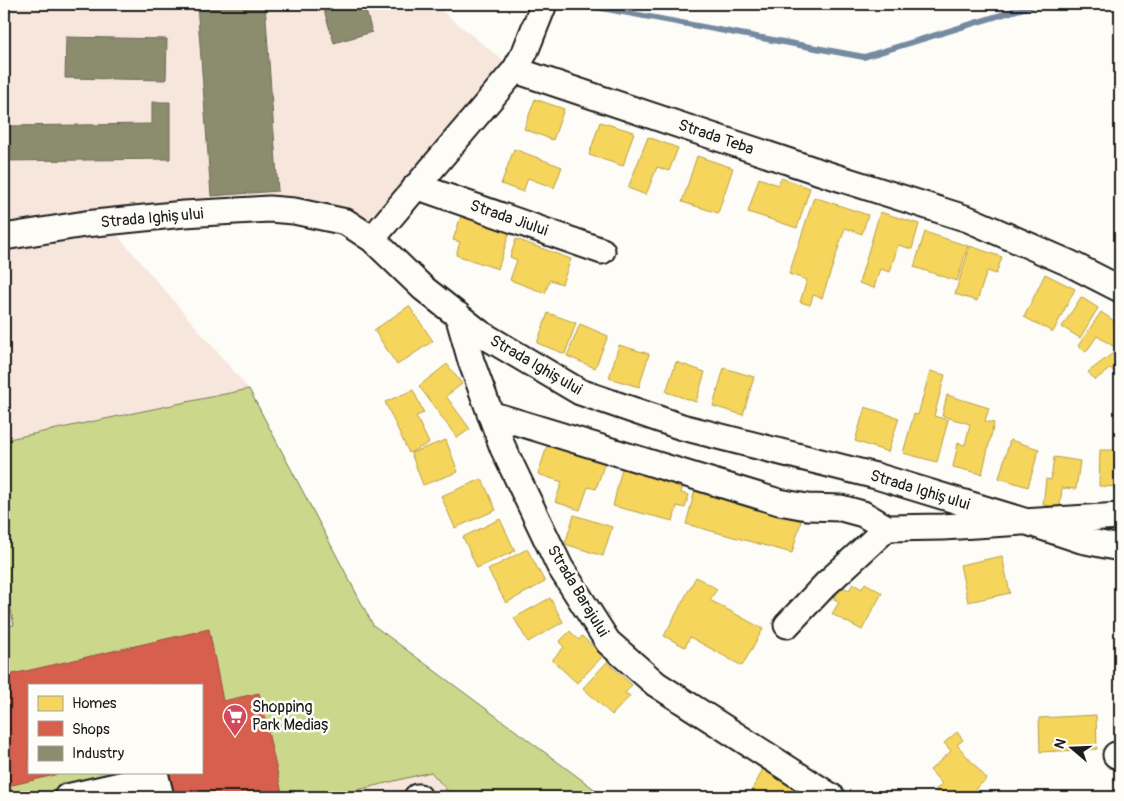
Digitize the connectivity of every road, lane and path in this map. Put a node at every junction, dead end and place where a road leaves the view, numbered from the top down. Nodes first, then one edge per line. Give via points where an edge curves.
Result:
1 (544, 4) edge
2 (520, 61) junction
3 (416, 186) junction
4 (4, 237) edge
5 (372, 239) junction
6 (602, 251) dead end
7 (1120, 290) edge
8 (458, 315) junction
9 (490, 414) junction
10 (1120, 516) edge
11 (1024, 521) junction
12 (887, 528) junction
13 (1120, 548) edge
14 (787, 625) dead end
15 (67, 797) edge
16 (161, 797) edge
17 (832, 797) edge

1 - 2 street
2 - 3 street
2 - 7 street, Strada Teba via 811,169 968,219 1069,263
3 - 5 street
3 - 6 street, Strada Jiului
4 - 5 street, Strada Ighișului via 85,224 269,209 346,222
5 - 8 street, Strada Ighișului via 423,288
8 - 9 street, Strada Barajului
8 - 11 street, Strada Ighișului via 480,333 580,392 682,427 876,476
9 - 12 street via 779,502 841,508 863,514
9 - 17 street, Strada Barajului via 560,567 608,642 656,684
10 - 11 street
11 - 12 street
11 - 13 street, Strada Ighișului via 1082,540
12 - 14 street
15 - 16 street via 156,776

